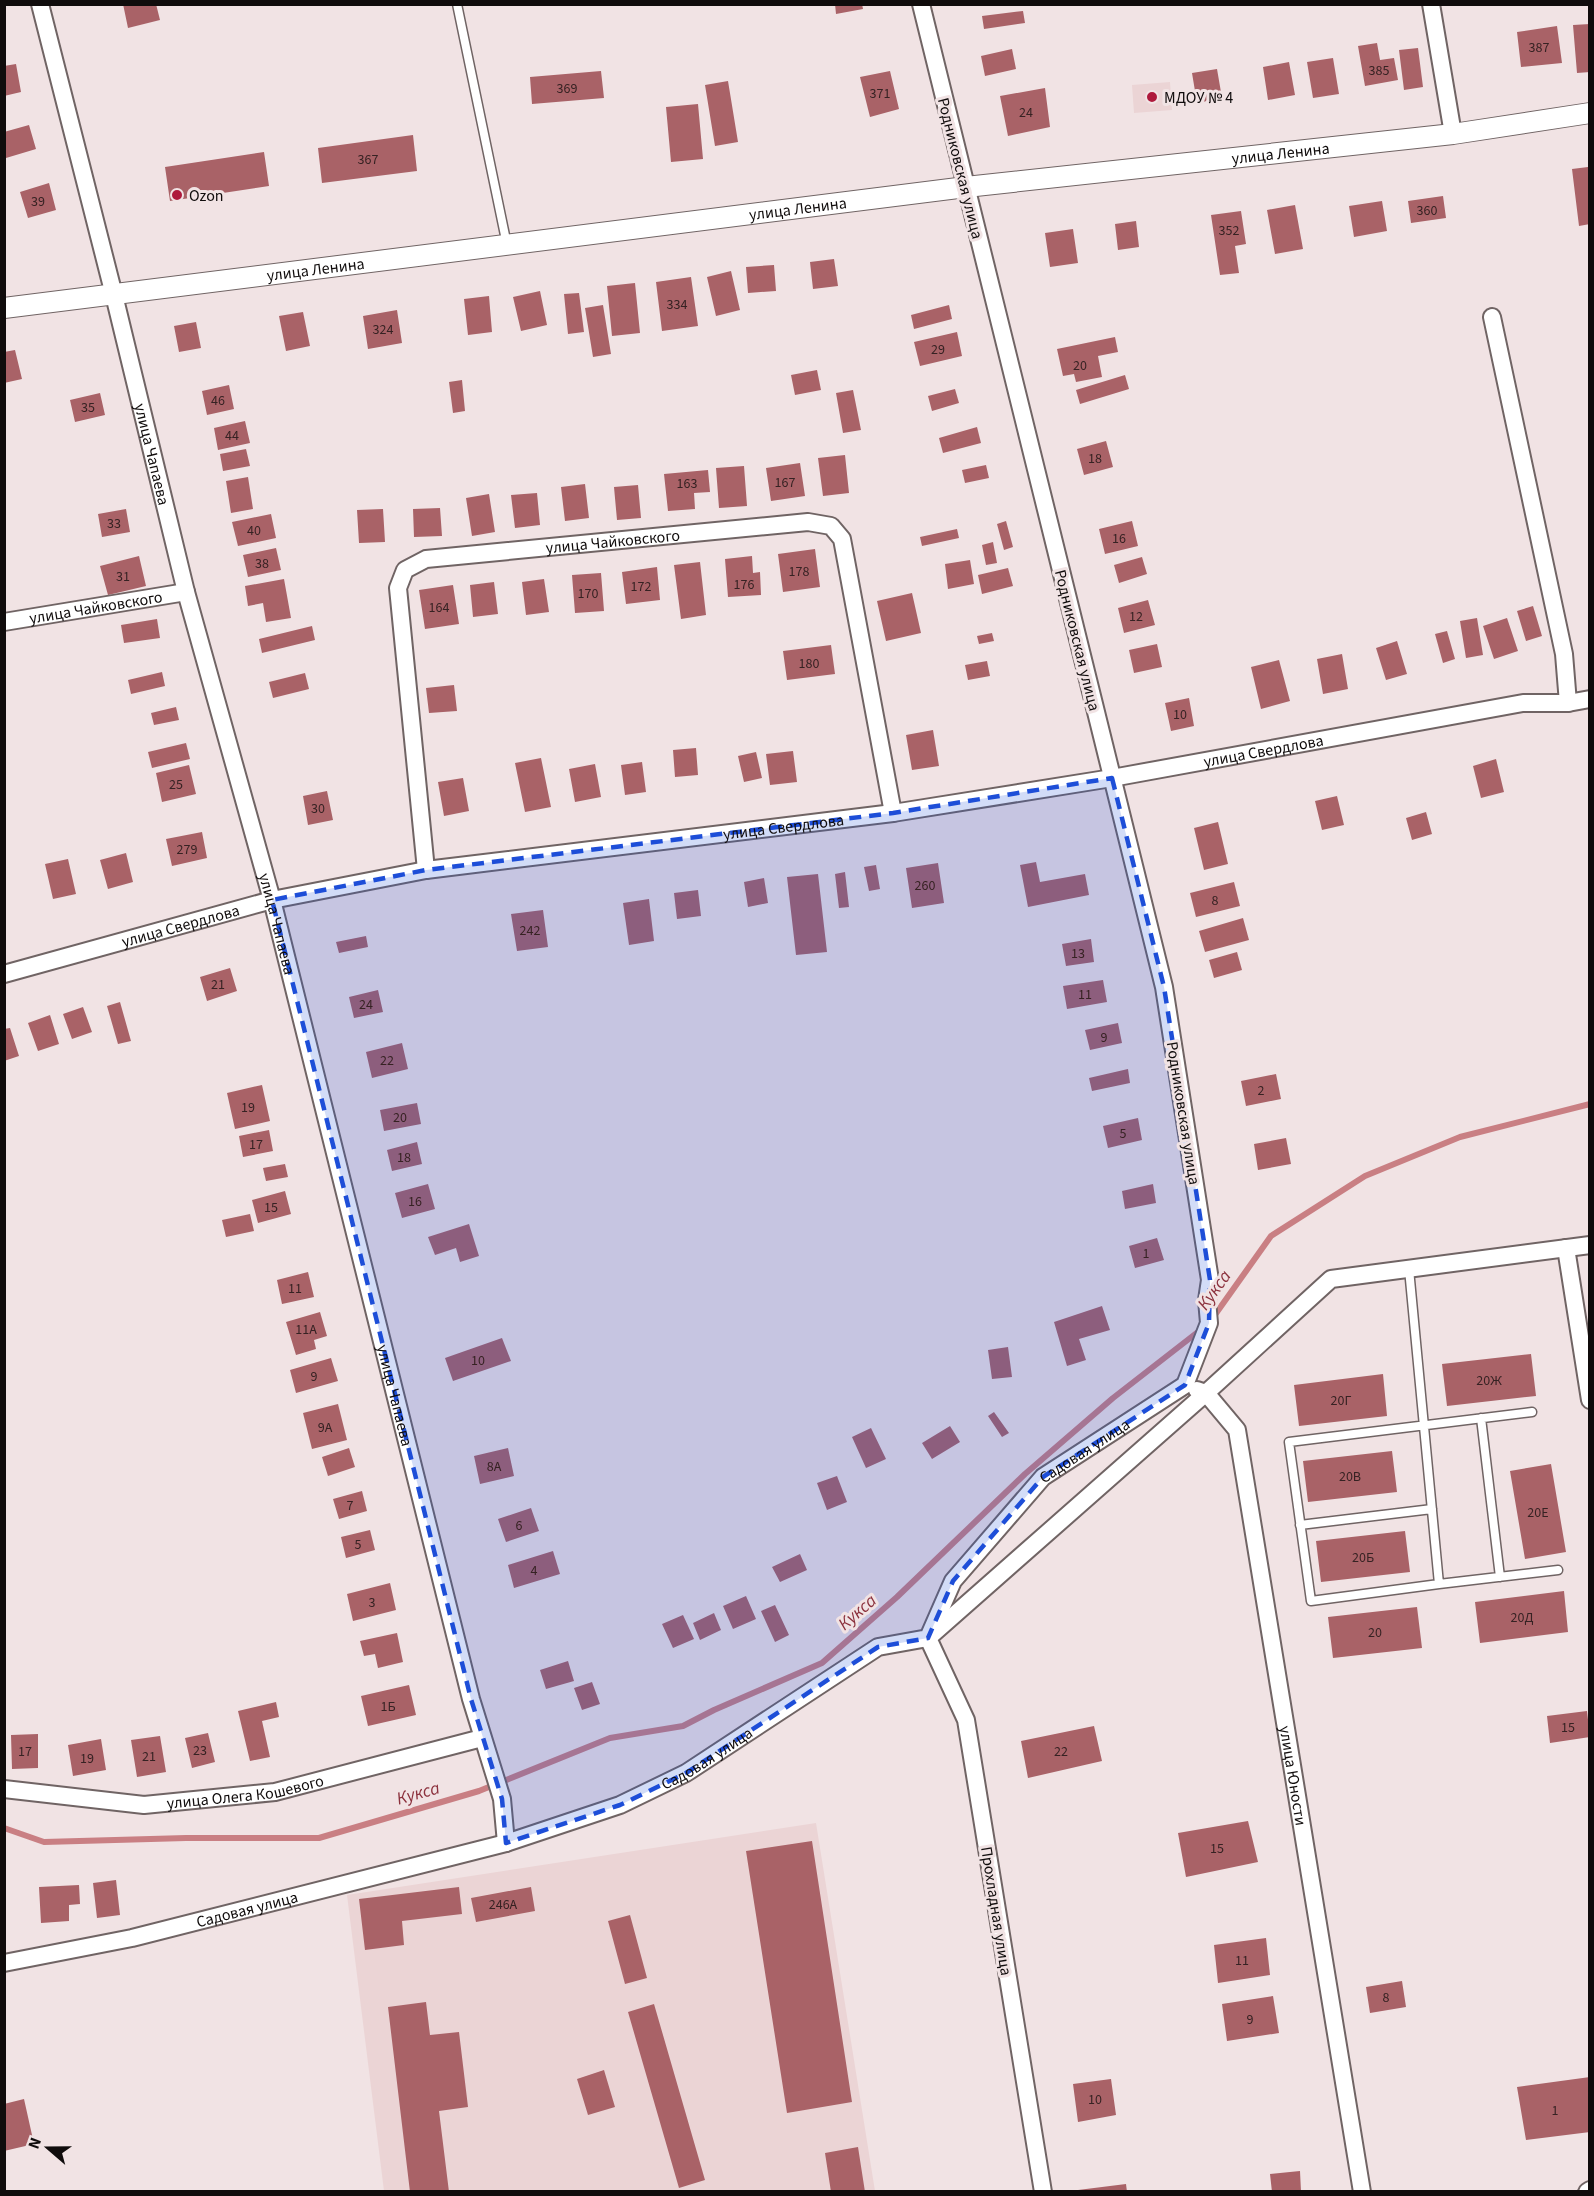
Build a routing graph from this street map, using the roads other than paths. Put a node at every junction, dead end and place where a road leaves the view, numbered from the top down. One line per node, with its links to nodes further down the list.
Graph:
1 (40, 4): 9 (street, улица Чапаева)
2 (457, 4): 8 (lane)
3 (921, 4): 7 (street, Родниковская улица)
4 (1431, 4): 6 (street)
5 (1590, 113): 6 (street, улица Ленина)
6 (1453, 134): 7 (street, улица Ленина)
7 (966, 187): 8 (street, улица Ленина); 16 (street, Родниковская улица)
8 (507, 245): 9 (street, улица Ленина)
9 (114, 295): 10 (street, улица Ленина); 12 (street, улица Чапаева)
10 (4, 308)
11 (1492, 317): 15 (street)
12 (186, 592): 13 (street, улица Чайковского); 19 (street, улица Чапаева)
13 (4, 622)
14 (1590, 699): 15 (street, улица Свердлова)
15 (1568, 703): 16 (street, улица Свердлова)
16 (1112, 778): 17 (street, улица Свердлова); 24 (street, Родниковская улица)
17 (893, 813): 18 (street, улица Свердлова); 18 (street, улица Чайковского)
18 (426, 870): 19 (street, улица Свердлова)
19 (272, 900): 20 (street, улица Свердлова); 36 (street, улица Чапаева)
20 (4, 974)
21 (1590, 1245): 22 (street)
22 (1566, 1248): 23 (street); 26 (street)
23 (1409, 1269): 25 (street); 29 (lane)
24 (1185, 1385): 25 (street, улица Юности); 35 (street, Садовая улица)
25 (1206, 1393): 35 (street); 41 (street, улица Юности)
26 (1590, 1400)
27 (1532, 1412): 28 (lane)
28 (1481, 1418): 29 (lane); 33 (lane)
29 (1424, 1425): 30 (lane); 31 (lane)
30 (1432, 1509): 31 (lane); 34 (lane)
31 (1300, 1525): 34 (lane)
32 (1558, 1570): 33 (lane)
33 (1500, 1577): 34 (lane)
34 (1439, 1584)
35 (928, 1638): 38 (street, Садовая улица); 40 (street, Прохладная улица)
36 (482, 1738): 37 (street, улица Олега Кошевого); 38 (street, улица Чапаева)
37 (4, 1789)
38 (506, 1843): 39 (street, Садовая улица)
39 (4, 1963)
40 (1043, 2192)
41 (1362, 2192)

